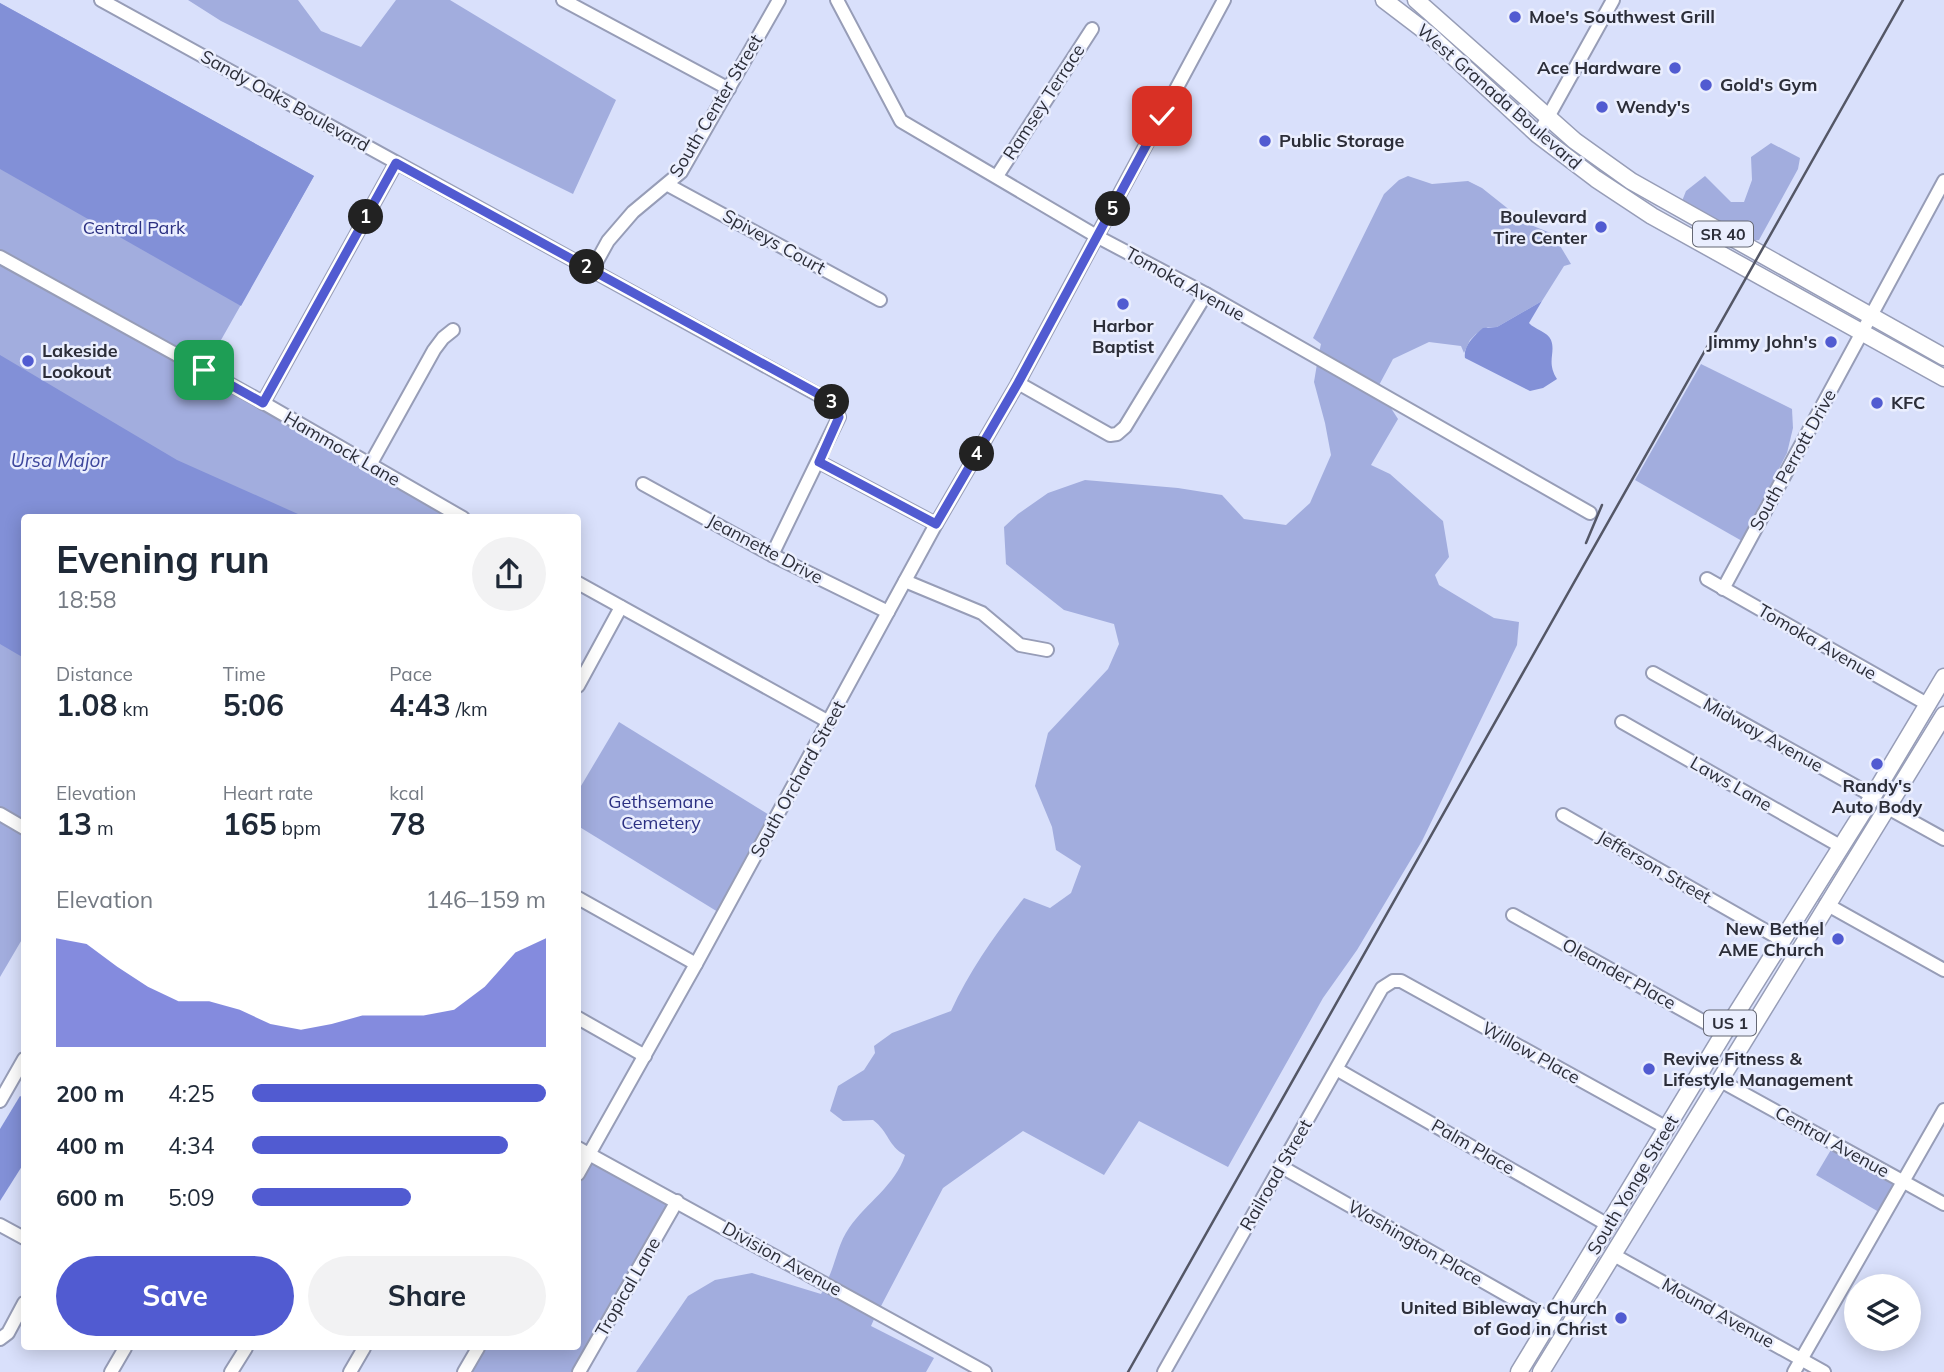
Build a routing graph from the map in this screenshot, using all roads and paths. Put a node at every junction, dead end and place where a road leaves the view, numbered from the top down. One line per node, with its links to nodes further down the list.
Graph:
1 (101, 0): 15 (street, Sandy Oaks Boulevard)
2 (563, 0): 12 (street)
3 (779, 0): 12 (street, South Center Street)
4 (837, 0): 16 (street, Tomoka Avenue)
5 (1224, 0): 21 (street, South Orchard Street)
6 (1384, 0): 9 (main road, West Granada Boulevard / SR 40)
7 (1416, 0): 10 (main road, West Granada Boulevard / SR 40)
8 (1613, 0): 13 (street)
9 (1407, 18): 10 (main road); 14 (main road, West Granada Boulevard / SR 40)
10 (1448, 27): 13 (main road, West Granada Boulevard / SR 40)
11 (1092, 29): 16 (street, Ramsey Terrace)
12 (729, 89): 18 (street, South Center Street)
13 (1547, 117): 14 (street); 19 (main road, West Granada Boulevard / SR 40)
14 (1538, 135): 20 (main road, West Granada Boulevard / SR 40)
15 (396, 163): 23 (street, Sandy Oaks Boulevard); 32 (street)
16 (997, 176): 21 (street, Tomoka Avenue)
17 (1944, 181): 26 (street, South Perrott Drive)
18 (668, 185): 23 (street, South Center Street); 25 (street, Spiveys Court)
19 (1688, 214): 20 (street); 26 (main road, West Granada Boulevard / SR 40)
20 (1679, 231): 28 (main road, West Granada Boulevard / SR 40)
21 (1098, 237): 24 (street, Tomoka Avenue); 31 (street, South Orchard Street)
22 (0, 257): 32 (street, Hammock Lane)
23 (592, 270): 33 (street, Sandy Oaks Boulevard)
24 (1206, 294): 31 (street); 36 (street, Tomoka Avenue)
25 (880, 300)
26 (1872, 316): 28 (street, South Perrott Drive); 29 (main road, West Granada Boulevard / SR 40)
27 (453, 330): 34 (street)
28 (1863, 332): 30 (main road, West Granada Boulevard / SR 40); 43 (street, South Perrott Drive)
29 (1944, 357)
30 (1944, 378)
31 (1018, 383): 38 (street, South Orchard Street)
32 (263, 403): 34 (street, Hammock Lane)
33 (819, 462): 38 (street); 39 (street)
34 (370, 465): 37 (street, Hammock Lane)
35 (643, 484): 39 (street, Jeannette Drive)
36 (1590, 513)
37 (456, 514)
38 (936, 524): 41 (street, South Orchard Street)
39 (772, 555): 45 (street, Jeannette Drive)
40 (1707, 579): 43 (street, Tomoka Avenue)
41 (905, 581): 45 (street, South Orchard Street); 46 (street)
42 (581, 585): 44 (street)
43 (1723, 589): 50 (street, Tomoka Avenue)
44 (621, 607): 49 (street); 52 (street)
45 (888, 612): 52 (street, South Orchard Street)
46 (1047, 650)
47 (1653, 673): 55 (street, Midway Avenue)
48 (1944, 677): 50 (main road, South Yonge Street / US 1)
49 (581, 680)
50 (1927, 704): 54 (main road); 55 (main road, South Yonge Street / US 1)
51 (1944, 715): 54 (main road, South Yonge Street / US 1)
52 (830, 722): 66 (street, South Orchard Street)
53 (1622, 722): 61 (street, Laws Lane)
54 (1902, 783): 56 (main road, South Yonge Street / US 1)
55 (1873, 796): 61 (main road, South Yonge Street / US 1)
56 (1888, 808): 60 (street); 63 (main road, South Yonge Street / US 1)
57 (0, 814): 59 (street)
58 (1563, 815): 65 (street, Jefferson Street)
59 (21, 826)
60 (1944, 839)
61 (1840, 846): 65 (main road, South Yonge Street / US 1)
62 (581, 900): 66 (street)
63 (1826, 904): 67 (street); 74 (main road, South Yonge Street / US 1)
64 (1513, 915): 70 (street, Oleander Place)
65 (1782, 940): 70 (main road, South Yonge Street / US 1)
66 (696, 964): 71 (street, South Orchard Street)
67 (1944, 970)
68 (1393, 981): 73 (street, Railroad Street); 77 (street, Willow Place)
69 (581, 1020): 71 (street)
70 (1722, 1037): 74 (main road); 77 (main road, South Yonge Street / US 1)
71 (645, 1056): 78 (street, South Orchard Street)
72 (21, 1064): 75 (street)
73 (1338, 1070): 79 (street, Railroad Street); 84 (street, Palm Place)
74 (1719, 1080): 80 (street, Central Avenue); 86 (main road, South Yonge Street / US 1)
75 (0, 1101)
76 (1944, 1110): 80 (street)
77 (1667, 1128): 84 (main road, South Yonge Street / US 1)
78 (583, 1151): 81 (street, Division Avenue)
79 (1280, 1166): 88 (street, Washington Place); 102 (street, Railroad Street)
80 (1903, 1181): 82 (street, Central Avenue); 95 (street)
81 (677, 1201): 100 (street, Tropical Lane); 101 (street, Division Avenue)
82 (1944, 1204)
83 (0, 1225): 85 (street)
84 (1608, 1225): 88 (main road, South Yonge Street / US 1)
85 (21, 1236)
86 (1612, 1254): 94 (main road, South Yonge Street / US 1); 95 (street, Mound Avenue)
87 (21, 1309): 89 (street)
88 (1551, 1320): 94 (main road); 103 (main road, South Yonge Street / US 1)
89 (0, 1339)
90 (124, 1350): 96 (street)
91 (245, 1350): 97 (street)
92 (363, 1350): 98 (street)
93 (477, 1350): 99 (street)
94 (1553, 1352): 104 (main road, South Yonge Street / US 1)
95 (1801, 1359): 105 (street); 106 (street, Mound Avenue)
96 (111, 1372)
97 (231, 1372)
98 (350, 1372)
99 (464, 1372)
100 (579, 1372)
101 (985, 1372)
102 (1164, 1372)
103 (1519, 1372)
104 (1541, 1372)
105 (1794, 1372)
106 (1824, 1372)

